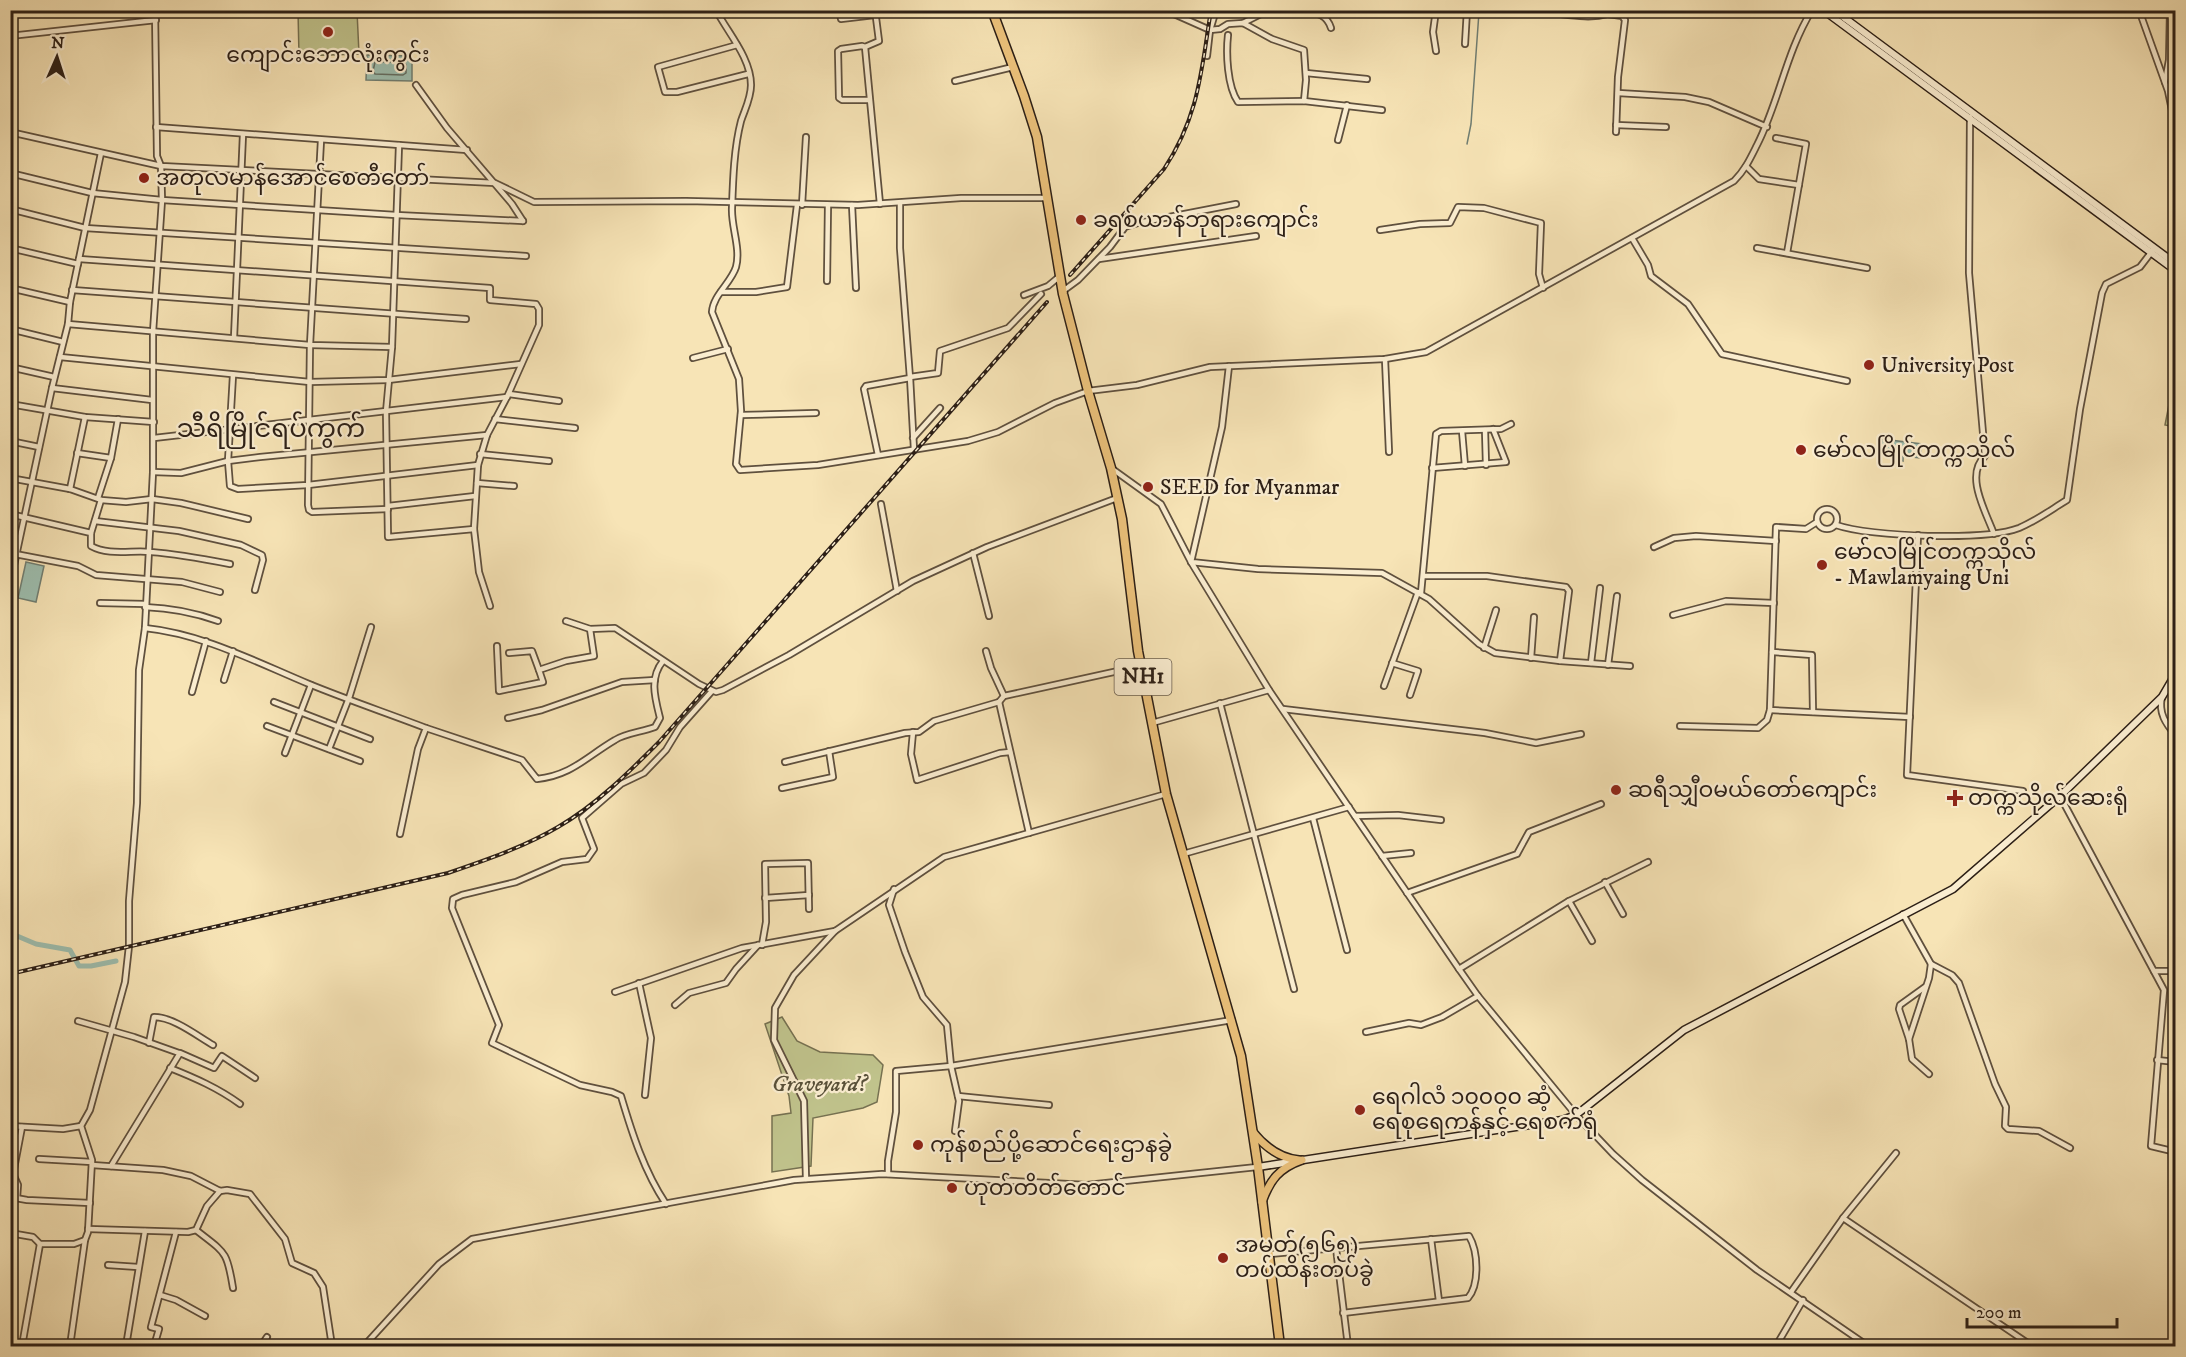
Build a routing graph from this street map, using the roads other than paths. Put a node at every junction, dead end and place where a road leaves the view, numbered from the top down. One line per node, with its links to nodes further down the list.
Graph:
1 (156, 10): 23 (street)
2 (716, 10): 30 (street)
3 (838, 10): 20 (street)
4 (992, 10): 34 (highway, NH1)
5 (1165, 10): 26 (street)
6 (1216, 10): 26 (street)
7 (1269, 10): 24 (street)
8 (1305, 10): 21 (street)
9 (1330, 10): 21 (street)
10 (1436, 10): 32 (street)
11 (1467, 10): 29 (street)
12 (1498, 10): 19 (street)
13 (1812, 10): 51 (street)
14 (1823, 10): 47 (main road)
15 (1834, 10): 22 (main road)
16 (1852, 10): 22 (street)
17 (2139, 10): 39 (street)
18 (2170, 10): 39 (street)
19 (1608, 12): 41 (street)
20 (875, 13): 31 (street)
21 (1320, 14): 25 (street)
22 (1845, 18): 46 (main road)
23 (156, 20): 28 (street); 49 (street)
24 (1243, 23): 26 (street); 35 (street)
25 (1331, 28)
26 (1210, 30): 33 (street)
27 (1228, 35): 43 (street)
28 (10, 36)
29 (1465, 44)
30 (737, 45): 36 (street); 36 (street)
31 (865, 47): 42 (street); 42 (street)
32 (1436, 51)
33 (1207, 56)
34 (1013, 67): 38 (street); 74 (highway, NH1)
35 (1306, 73): 37 (street); 43 (street)
36 (748, 74): 76 (street)
37 (1367, 79)
38 (955, 81)
39 (2165, 82): 52 (street)
40 (416, 85): 61 (street)
41 (1618, 93): 48 (street); 51 (street)
42 (869, 100): 79 (street)
43 (1304, 100): 44 (street)
44 (1347, 105): 45 (street); 59 (street)
45 (1382, 110)
46 (1970, 111): 47 (street); 65 (main road)
47 (1970, 120): 68 (main road); 211 (street)
48 (1616, 125): 50 (street); 54 (street)
49 (156, 127): 55 (street); 63 (street)
50 (1665, 127)
51 (1767, 127): 64 (street)
52 (2175, 130)
53 (10, 132): 62 (street)
54 (1616, 132)
55 (243, 134): 58 (street); 66 (street)
56 (806, 137): 81 (street)
57 (1776, 138): 72 (street)
58 (321, 140): 60 (street); 69 (street)
59 (1338, 140)
60 (399, 145): 61 (street); 70 (street)
61 (467, 150): 71 (street)
62 (101, 153): 63 (street); 73 (street)
63 (161, 166): 66 (street); 75 (street)
64 (1746, 166): 72 (street); 92 (street)
65 (2045, 166): 68 (main road); 97 (main road)
66 (241, 171): 69 (street); 78 (street)
67 (10, 173): 73 (street)
68 (2041, 173): 97 (main road)
69 (319, 175): 70 (street); 85 (street)
70 (398, 179): 71 (street); 86 (street)
71 (495, 183): 76 (street); 86 (street)
72 (1799, 185): 98 (street)
73 (92, 193): 75 (street); 87 (street)
74 (1047, 198): 77 (street); 108 (highway, NH1)
75 (162, 200): 78 (street); 89 (street)
76 (732, 202): 81 (street); 116 (street)
77 (900, 203): 79 (street); 142 (street)
78 (240, 204): 85 (street); 91 (street)
79 (880, 204): 83 (street)
80 (1236, 204): 100 (street)
81 (799, 205): 82 (street); 116 (street)
82 (828, 205): 83 (street); 110 (street)
83 (852, 205): 112 (street)
84 (10, 209): 87 (street)
85 (317, 211): 86 (street); 93 (street)
86 (396, 215): 95 (street)
87 (85, 228): 89 (street); 101 (street)
88 (1380, 230): 113 (street)
89 (160, 232): 91 (street); 103 (street)
90 (1256, 236): 100 (street)
91 (238, 237): 93 (street); 105 (street)
92 (1632, 238): 113 (street); 144 (street)
93 (315, 243): 95 (street); 107 (street)
94 (10, 248): 101 (street)
95 (395, 248): 99 (street); 109 (street)
96 (1757, 248): 98 (street)
97 (2153, 251): 102 (main road); 106 (main road); 211 (street)
98 (1787, 252): 104 (street)
99 (526, 256)
100 (1099, 258): 115 (street)
101 (78, 261): 103 (street); 114 (street)
102 (2175, 264)
103 (158, 265): 105 (street); 119 (street)
104 (1867, 268)
105 (238, 269): 107 (street); 121 (street)
106 (2175, 271)
107 (314, 275): 109 (street); 122 (street)
108 (1060, 276): 115 (highway, NH1); 118 (street)
109 (393, 280): 123 (street); 136 (street)
110 (827, 281)
111 (10, 288): 120 (street)
112 (856, 288)
113 (1543, 288): 135 (street)
114 (72, 290): 119 (street); 120 (street)
115 (1063, 291): 147 (highway, NH1)
116 (721, 292): 132 (street)
117 (1041, 294): 142 (street)
118 (1024, 295)
119 (157, 296): 121 (street); 127 (street)
120 (70, 302): 125 (street)
121 (235, 302): 122 (street); 128 (street)
122 (312, 308): 123 (street); 130 (street)
123 (392, 313): 124 (street); 131 (street)
124 (466, 319)
125 (68, 324): 127 (street); 129 (street)
126 (10, 329): 129 (street)
127 (153, 332): 128 (street); 139 (street)
128 (234, 338): 130 (street)
129 (63, 342): 133 (street)
130 (310, 345): 131 (street); 145 (street)
131 (392, 347): 143 (street)
132 (728, 349): 134 (street); 156 (street)
133 (60, 357): 139 (street); 141 (street)
134 (693, 358)
135 (1385, 359): 137 (street); 176 (street)
136 (521, 364): 143 (street); 148 (street)
137 (1229, 366): 147 (street); 219 (street)
138 (10, 367): 141 (street)
139 (153, 367): 140 (street); 149 (street)
140 (233, 375): 145 (street); 164 (street)
141 (54, 377): 146 (street)
142 (910, 378): 170 (street); 179 (street)
143 (388, 380): 145 (street); 154 (street)
144 (1848, 381)
145 (310, 382): 159 (street)
146 (52, 388): 149 (street); 153 (street)
147 (1088, 390): 174 (street); 186 (highway, NH1)
148 (508, 395): 150 (street); 154 (street); 160 (street)
149 (152, 400): 161 (street)
150 (560, 402)
151 (10, 404): 153 (street)
152 (940, 408): 170 (street)
153 (47, 411): 157 (street); 173 (street)
154 (386, 412): 159 (street); 172 (street)
155 (816, 413): 156 (street)
156 (741, 415): 179 (street)
157 (85, 417): 158 (street); 177 (street)
158 (118, 419): 161 (street); 180 (street)
159 (309, 419): 164 (street); 175 (street)
160 (495, 419): 163 (street); 168 (street)
161 (154, 422): 169 (street)
162 (1510, 424): 165 (street)
163 (575, 428)
164 (231, 429): 169 (street); 181 (street)
165 (1493, 429): 167 (street); 184 (street)
166 (1462, 430): 167 (street); 185 (street); 187 (street)
167 (1485, 430): 184 (street)
168 (487, 435): 172 (street); 178 (street)
169 (154, 438): 188 (street)
170 (913, 438): 174 (street)
171 (10, 441): 173 (street)
172 (388, 444): 175 (street); 189 (street)
173 (39, 447): 191 (street)
174 (914, 450): 179 (street)
175 (308, 452): 181 (street); 193 (street)
176 (1389, 452)
177 (77, 453): 180 (street); 195 (street)
178 (480, 454): 182 (street); 183 (street)
179 (878, 455)
180 (111, 458): 198 (street)
181 (228, 461): 188 (street); 193 (street)
182 (549, 461)
183 (478, 465): 189 (street); 192 (street)
184 (1486, 465): 185 (street)
185 (1465, 466): 187 (street)
186 (1112, 468): 197 (highway, NH1); 219 (street)
187 (1432, 468): 221 (street)
188 (153, 472): 199 (street)
189 (387, 477): 193 (street); 201 (street)
190 (10, 478): 191 (street)
191 (32, 482): 195 (street); 203 (street)
192 (477, 483): 194 (street); 196 (street)
193 (308, 485): 201 (street)
194 (514, 486)
195 (70, 489): 198 (street)
196 (475, 496): 201 (street); 209 (street)
197 (1117, 498): 218 (street); 256 (highway, NH1)
198 (99, 499): 199 (street); 205 (street)
199 (152, 500): 204 (street); 208 (street)
200 (881, 504): 226 (street)
201 (388, 508): 209 (street)
202 (10, 514): 203 (street)
203 (25, 517): 210 (street); 217 (street)
204 (248, 519)
205 (95, 521): 208 (street); 210 (street)
206 (1817, 522): 207 (street); 207 (street); 213 (street)
207 (1836, 525): 212 (street)
208 (150, 527): 215 (street); 225 (street)
209 (474, 529): 233 (street)
210 (91, 533): 215 (street)
211 (1994, 534): 212 (street)
212 (1918, 535): 278 (street)
213 (1776, 541): 214 (street); 231 (street)
214 (1654, 547)
215 (148, 552): 220 (street); 222 (street)
216 (10, 553): 217 (street)
217 (17, 554): 222 (street); 223 (street)
218 (973, 554): 226 (street); 236 (street)
219 (1191, 562): 228 (street); 264 (street)
220 (230, 564)
221 (1424, 576): 228 (street); 252 (street)
222 (147, 579): 227 (street); 232 (street)
223 (10, 584)
224 (1600, 588): 254 (street)
225 (255, 590)
226 (897, 591): 265 (street)
227 (220, 592)
228 (1419, 592): 245 (street); 253 (street)
229 (1617, 596): 255 (street)
230 (100, 603): 232 (street)
231 (1774, 603): 235 (street); 248 (street)
232 (145, 606): 238 (street); 241 (street)
233 (490, 606)
234 (1496, 610): 245 (street)
235 (1673, 615)
236 (989, 616)
237 (1534, 617): 250 (street)
238 (218, 621)
239 (566, 621): 242 (street)
240 (371, 627): 269 (street)
241 (144, 628): 243 (street); 340 (street)
242 (590, 629): 251 (street); 258 (street)
243 (206, 641): 246 (street); 266 (street)
244 (497, 646): 258 (street)
245 (1484, 648): 250 (street)
246 (233, 651): 260 (street); 262 (street)
247 (986, 651): 268 (street)
248 (1772, 652): 275 (street); 276 (street)
249 (508, 653): 258 (street)
250 (1531, 658): 252 (street)
251 (663, 661): 261 (street); 265 (street)
252 (1560, 661): 254 (street)
253 (1392, 663): 263 (street); 267 (street)
254 (1591, 663): 255 (street)
255 (1608, 665): 257 (street)
256 (1141, 666): 268 (street); 280 (highway, NH1)
257 (1629, 666)
258 (539, 670)
259 (2175, 673): 270 (main road)
260 (224, 680)
261 (655, 680): 279 (street); 284 (street)
262 (311, 685): 269 (street); 277 (street)
263 (1384, 686)
264 (1269, 690): 273 (street); 274 (street)
265 (712, 691): 377 (street)
266 (192, 692)
267 (1410, 695)
268 (1004, 696): 272 (street)
269 (349, 698): 283 (street); 284 (street)
270 (2162, 698): 288 (street); 299 (main road)
271 (274, 702): 277 (street)
272 (999, 702): 285 (street); 292 (street)
273 (1220, 704): 280 (street); 307 (street)
274 (1283, 709): 286 (street); 301 (street)
275 (1770, 710): 276 (street); 282 (street)
276 (1813, 712): 278 (street)
277 (302, 713): 283 (street); 287 (street)
278 (1910, 717): 297 (street)
279 (508, 718)
280 (1152, 723): 298 (highway, NH1)
281 (267, 726): 287 (street)
282 (1680, 726)
283 (338, 727): 289 (street); 290 (street)
284 (426, 728): 306 (street)
285 (913, 732): 291 (street); 292 (street)
286 (1581, 734)
287 (293, 735): 290 (street); 293 (street)
288 (2175, 736)
289 (370, 739)
290 (329, 749): 294 (street)
291 (829, 751): 295 (street); 296 (street)
292 (1011, 752): 305 (street)
293 (285, 753)
294 (360, 761)
295 (785, 762)
296 (782, 788)
297 (2023, 790)
298 (1166, 794): 305 (street); 309 (highway, NH1)
299 (2060, 796): 320 (main road); 327 (street)
300 (1601, 804): 314 (street)
301 (1349, 807): 302 (street); 303 (street)
302 (1355, 816): 304 (street); 310 (street)
303 (1313, 818): 307 (street); 324 (street)
304 (1441, 820)
305 (1029, 833): 313 (street)
306 (400, 834)
307 (1255, 834): 309 (street); 331 (street)
308 (1411, 853): 310 (street)
309 (1183, 854): 338 (highway, NH1)
310 (1382, 856): 314 (street)
311 (1648, 862): 312 (street)
312 (1605, 882): 317 (street); 319 (street)
313 (894, 889): 321 (street); 348 (street)
314 (1407, 893): 326 (street)
315 (809, 895): 316 (street); 316 (street); 318 (street)
316 (765, 897): 323 (street)
317 (1569, 901): 322 (street); 326 (street)
318 (809, 909)
319 (1623, 914)
320 (1903, 914): 325 (street); 356 (main road)
321 (835, 931): 323 (street); 371 (street)
322 (1592, 941)
323 (760, 945): 329 (street); 336 (street)
324 (1347, 950)
325 (1931, 964): 330 (street); 362 (street)
326 (1459, 969): 333 (street)
327 (2154, 971): 328 (street); 346 (street)
328 (2175, 971)
329 (639, 983): 332 (street); 352 (street)
330 (1925, 987): 342 (street); 342 (street)
331 (1294, 989)
332 (615, 992)
333 (1478, 996): 341 (street); 356 (street)
334 (13, 998): 335 (street)
335 (11, 1004): 337 (street)
336 (675, 1005)
337 (10, 1012)
338 (1232, 1020): 348 (street); 361 (highway, NH1)
339 (78, 1021): 340 (street)
340 (111, 1031): 343 (street); 358 (street)
341 (1366, 1032)
342 (1909, 1039): 350 (street)
343 (149, 1042): 344 (street); 345 (street)
344 (213, 1045)
345 (179, 1053): 349 (street); 351 (street)
346 (2157, 1060): 347 (street); 363 (street)
347 (2175, 1062)
348 (951, 1066): 353 (street); 370 (street)
349 (170, 1068): 354 (street); 368 (street)
350 (1929, 1074)
351 (255, 1078)
352 (645, 1095)
353 (958, 1096): 355 (street); 360 (street)
354 (240, 1104)
355 (1049, 1105)
356 (1576, 1115): 366 (main road); 392 (street)
357 (10, 1126): 359 (street)
358 (81, 1126): 359 (street); 367 (street)
359 (22, 1127): 374 (street)
360 (955, 1131)
361 (1253, 1131): 366 (main road); 369 (highway, NH1)
362 (2070, 1148)
363 (2175, 1152)
364 (1896, 1153): 378 (street)
365 (39, 1160): 367 (street)
366 (1302, 1160): 369 (main road); 375 (main road)
367 (92, 1163): 368 (street); 376 (street)
368 (111, 1166): 372 (street)
369 (1258, 1167): 370 (street); 375 (highway, NH1)
370 (888, 1174): 371 (street)
371 (806, 1179): 377 (street)
372 (220, 1191): 380 (street); 404 (street)
373 (10, 1197): 374 (street)
374 (17, 1198): 376 (street)
375 (1262, 1202): 388 (highway, NH1)
376 (90, 1203): 379 (street)
377 (666, 1204): 405 (street)
378 (1843, 1218): 392 (street); 410 (street)
379 (88, 1229): 381 (street); 385 (street)
380 (196, 1230): 382 (street); 391 (street)
381 (145, 1231): 382 (street); 390 (street)
382 (176, 1232): 393 (street)
383 (10, 1233): 386 (street)
384 (1431, 1239): 387 (street); 395 (street); 395 (street)
385 (85, 1240): 386 (street); 400 (street)
386 (40, 1244): 399 (street)
387 (1336, 1248): 388 (street); 396 (street)
388 (1269, 1254): 406 (highway, NH1)
389 (108, 1265): 390 (street)
390 (138, 1267): 401 (street)
391 (233, 1288)
392 (1791, 1292): 394 (street)
393 (160, 1295): 397 (street); 402 (street)
394 (1803, 1300): 408 (street); 409 (street)
395 (1438, 1301): 396 (street)
396 (1343, 1312): 407 (street)
397 (205, 1316)
398 (267, 1337): 403 (street)
399 (22, 1347)
400 (70, 1347)
401 (126, 1347)
402 (154, 1347)
403 (261, 1347)
404 (332, 1347)
405 (364, 1347)
406 (1280, 1347)
407 (1348, 1347)
408 (1776, 1347)
409 (1868, 1347)
410 (2032, 1347)

